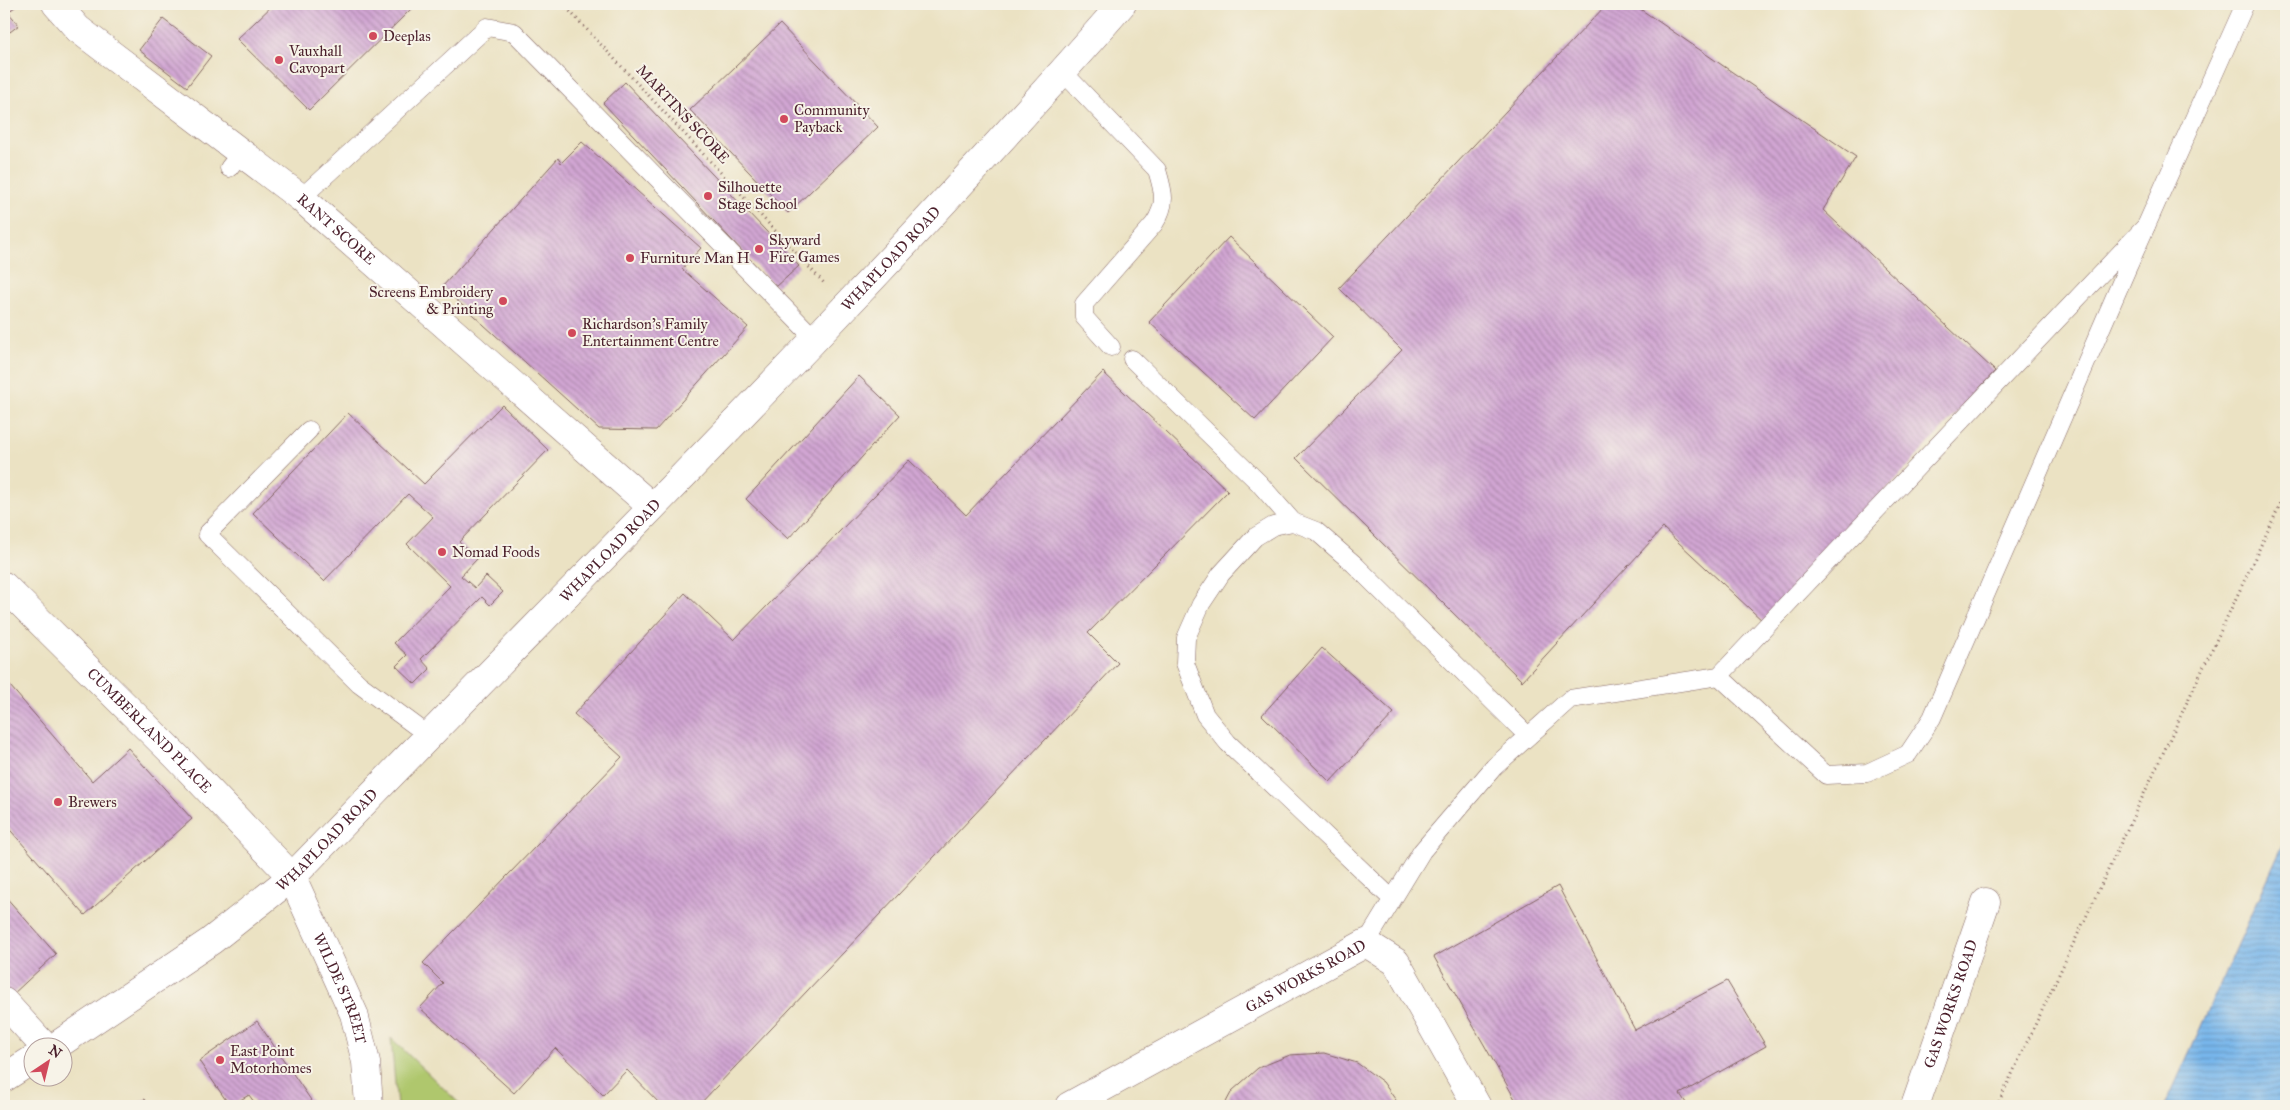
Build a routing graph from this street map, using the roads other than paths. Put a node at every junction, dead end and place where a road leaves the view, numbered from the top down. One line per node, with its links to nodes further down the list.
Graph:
1 (56, 4): 5 (street, RANT SCORE)
2 (1122, 4): 4 (street, WHAPLOAD ROAD)
3 (2245, 4): 6 (lane)
4 (1063, 72): 7 (street, WHAPLOAD ROAD); 8 (lane)
5 (301, 198): 7 (lane); 11 (street, RANT SCORE)
6 (2146, 226): 14 (lane); 14 (lane)
7 (814, 338): 11 (street, WHAPLOAD ROAD)
8 (1112, 347)
9 (1132, 359): 12 (lane)
10 (309, 430): 15 (lane)
11 (652, 507): 15 (street, WHAPLOAD ROAD)
12 (1293, 522): 16 (lane); 18 (lane)
13 (4, 586): 17 (street, CUMBERLAND PLACE)
14 (1719, 676): 16 (lane)
15 (428, 736): 17 (street, WHAPLOAD ROAD)
16 (1528, 736): 18 (lane)
17 (292, 877): 23 (street, WHAPLOAD ROAD); 26 (street, WILDE STREET)
18 (1392, 899): 20 (lane)
19 (1986, 902): 29 (street, GAS WORKS ROAD)
20 (1366, 943): 27 (street, GAS WORKS ROAD); 28 (street, GAS WORKS ROAD)
21 (4, 1002): 22 (street)
22 (37, 1038)
23 (68, 1038)
24 (22, 1066): 25 (street)
25 (4, 1078)
26 (369, 1106)
27 (1069, 1106)
28 (1477, 1106)
29 (1915, 1106)

